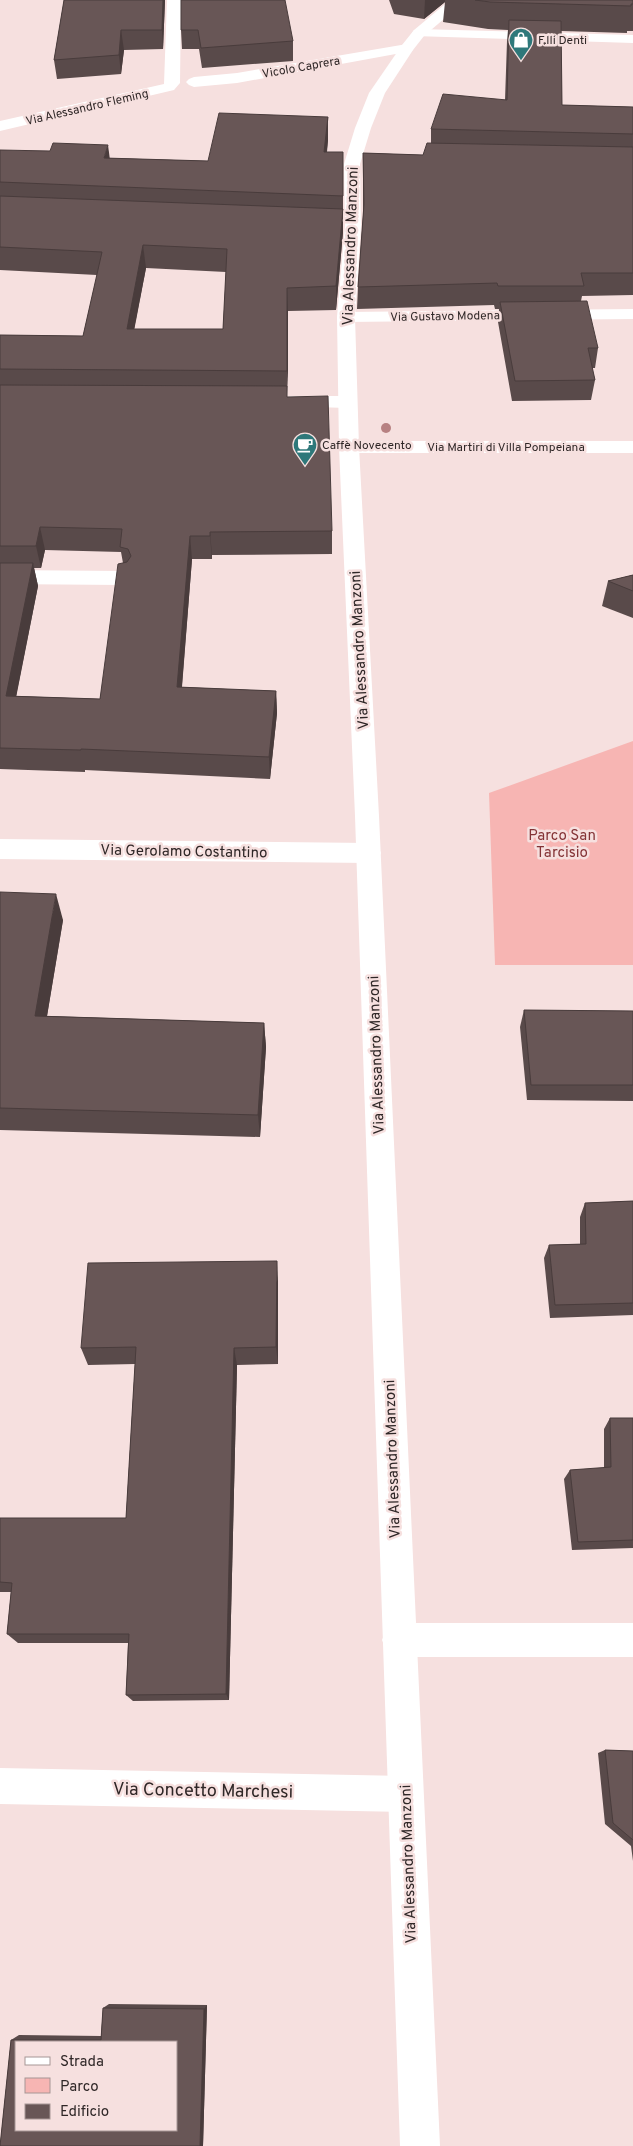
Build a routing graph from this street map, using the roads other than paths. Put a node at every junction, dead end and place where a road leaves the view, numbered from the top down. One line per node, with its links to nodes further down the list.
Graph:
1 (174, 0): 7 (street, Via Alessandro Fleming)
2 (459, 0): 3 (street, Via Alessandro Manzoni)
3 (419, 33): 4 (street); 5 (street, Via Alessandro Manzoni)
4 (633, 39)
5 (407, 48): 6 (street, Vicolo Caprera); 9 (street, Via Alessandro Manzoni)
6 (194, 82)
7 (0, 126)
8 (371, 161): 9 (street)
9 (352, 164): 11 (street, Via Alessandro Manzoni)
10 (333, 225): 11 (street)
11 (352, 226): 13 (street, Via Alessandro Manzoni)
12 (633, 314): 13 (street, Via Gustavo Modena)
13 (346, 317): 15 (street, Via Alessandro Manzoni)
14 (278, 402): 15 (street)
15 (347, 402): 16 (street, Via Alessandro Manzoni)
16 (348, 447): 17 (street, Via Martiri di Villa Pompeiana); 21 (street, Via Alessandro Manzoni)
17 (633, 447)
18 (0, 577): 19 (street)
19 (122, 578)
20 (0, 850): 21 (street, Via Gerolamo Costantino)
21 (369, 853): 22 (street, Via Alessandro Manzoni)
22 (399, 1640): 23 (street); 25 (street, Via Alessandro Manzoni)
23 (633, 1640)
24 (0, 1786): 25 (street, Via Concetto Marchesi)
25 (405, 1794): 26 (street, Via Alessandro Manzoni)
26 (420, 2146)

